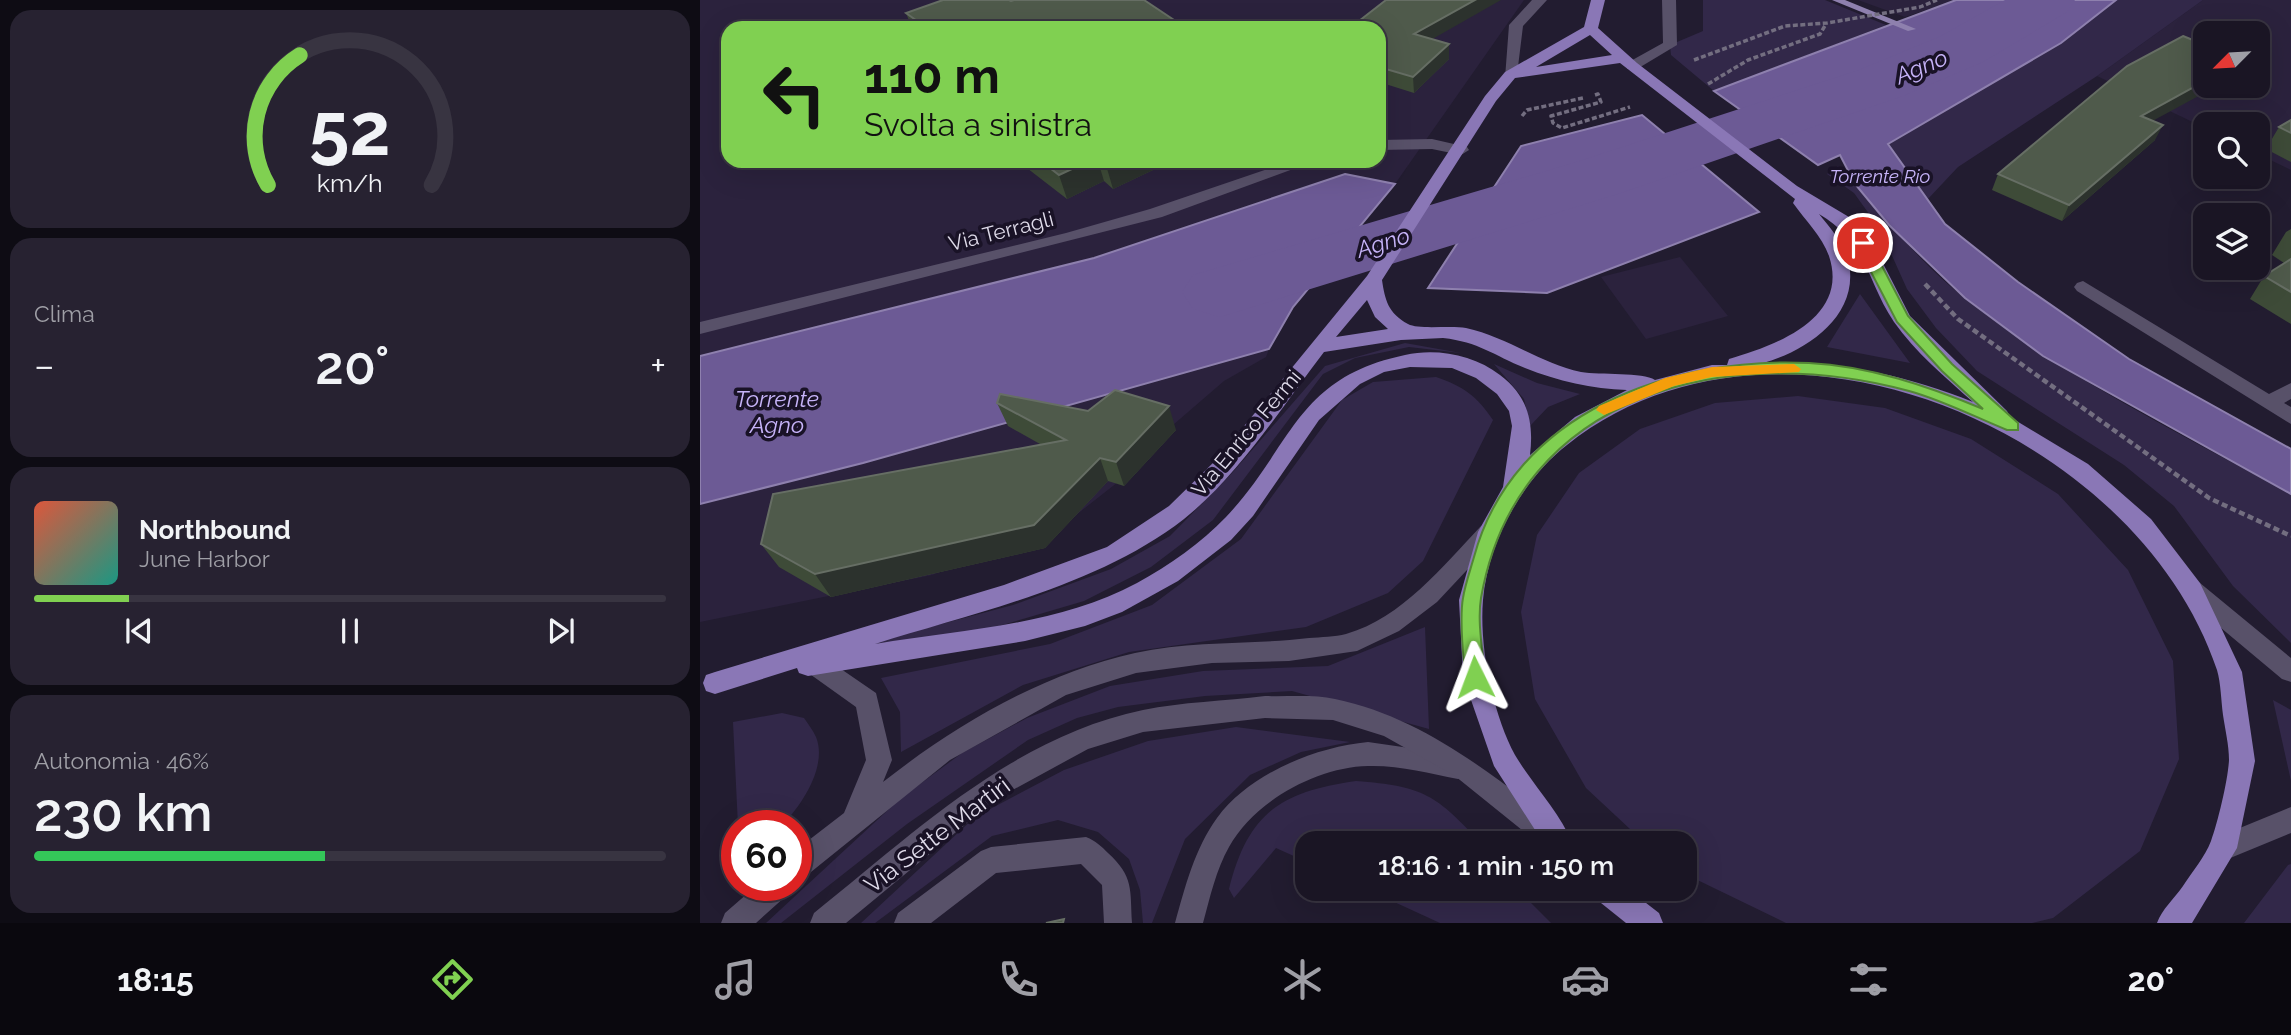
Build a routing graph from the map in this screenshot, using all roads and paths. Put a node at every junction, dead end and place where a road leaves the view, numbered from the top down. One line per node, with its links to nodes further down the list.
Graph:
1 (1540, 0): 9 (main road)
2 (1598, 0): 6 (main road)
3 (1669, 0): 7 (main road)
4 (1937, 0): 5 (path)
5 (1827, 23): 8 (path); 10 (path)
6 (1591, 29): 7 (main road); 9 (main road)
7 (1627, 62): 9 (main road); 14 (main road)
8 (1684, 64)
9 (1510, 75): 12 (main road, Via Enrico Fermi)
10 (1707, 84)
11 (1386, 145): 12 (main road)
12 (1458, 154): 16 (main road, Via Enrico Fermi)
13 (1287, 168): 18 (main road, Via Terragli)
14 (1791, 190): 21 (main road); 26 (main road)
15 (1919, 276): 29 (path)
16 (1373, 280): 19 (main road); 20 (main road, Via Enrico Fermi)
17 (2083, 287): 24 (main road)
18 (700, 328)
19 (1409, 333): 20 (main road); 22 (main road)
20 (1318, 347): 33 (main road, Via Enrico Fermi)
21 (1712, 372): 22 (main road); 26 (main road)
22 (1670, 382): 27 (main road)
23 (2291, 390): 24 (main road)
24 (2269, 403): 25 (main road)
25 (2291, 417)
26 (2012, 426): 30 (main road)
27 (1514, 487): 28 (main road); 31 (main road, Via Enrico Fermi)
28 (1489, 532): 36 (main road); 38 (main road)
29 (2291, 536)
30 (2192, 590): 32 (main road); 39 (main road)
31 (817, 665): 33 (main road, Via Enrico Fermi); 36 (main road)
32 (2291, 672)
33 (708, 685)
34 (1464, 768): 37 (main road, Via Sette Martiri); 44 (main road, Via Sette Martiri); 47 (main road)
35 (2291, 820): 39 (main road)
36 (853, 822): 40 (main road)
37 (1545, 831)
38 (1551, 831)
39 (2223, 848): 49 (main road)
40 (812, 854)
41 (759, 901): 43 (main road)
42 (1621, 901): 48 (main road)
43 (735, 923)
44 (824, 923)
45 (908, 923): 46 (main road)
46 (1118, 923)
47 (1189, 923)
48 (1649, 923)
49 (2171, 923)

